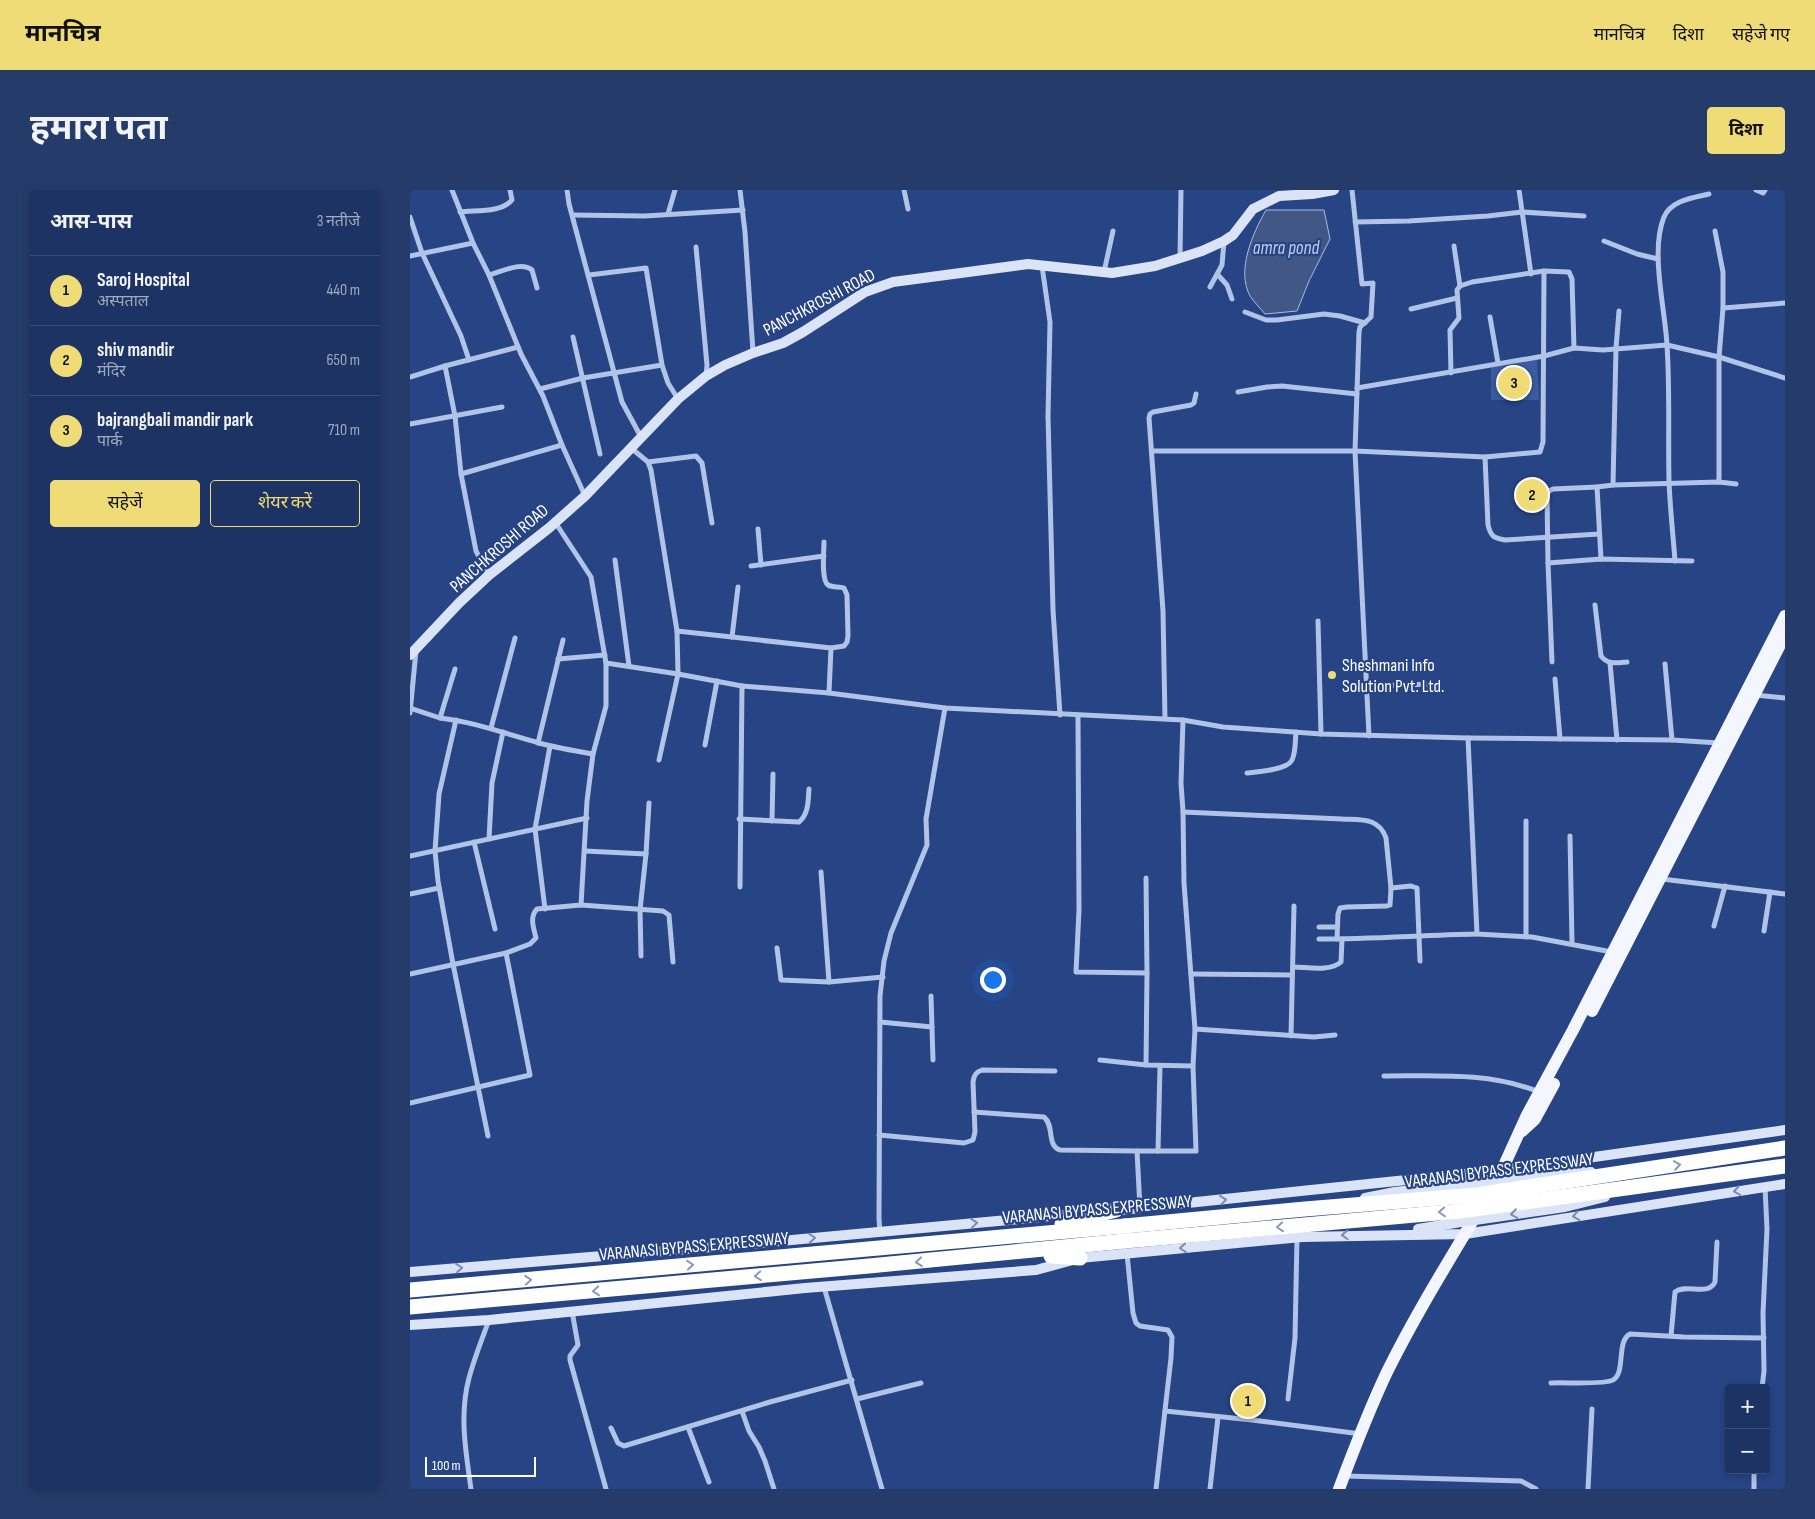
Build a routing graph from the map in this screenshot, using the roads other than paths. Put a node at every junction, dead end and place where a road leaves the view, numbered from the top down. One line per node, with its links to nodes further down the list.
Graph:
1 (452, 190): 17 (street)
2 (510, 190): 17 (street)
3 (567, 190): 20 (street)
4 (674, 190): 19 (street)
5 (740, 190): 16 (street)
6 (904, 190): 15 (street)
7 (1181, 190): 33 (street)
8 (1334, 190): 13 (street, PANCHKROSHI ROAD)
9 (1352, 190): 23 (street)
10 (1519, 190): 18 (street)
11 (1756, 190): 12 (street)
12 (1765, 190)
13 (1279, 193): 26 (street, PANCHKROSHI ROAD)
14 (1709, 194): 34 (street)
15 (908, 209)
16 (743, 210): 19 (street); 59 (street)
17 (460, 212): 28 (street)
18 (1522, 212): 21 (street); 23 (street); 38 (street)
19 (668, 214): 20 (street)
20 (572, 216): 40 (street)
21 (1584, 216)
22 (410, 217): 31 (street)
23 (1355, 222): 53 (street)
24 (1113, 231): 36 (street)
25 (1715, 231): 48 (street)
26 (1224, 241): 33 (street, PANCHKROSHI ROAD); 41 (street)
27 (1604, 241): 34 (street)
28 (472, 243): 31 (street); 39 (street)
29 (1454, 246): 42 (street)
30 (696, 247): 68 (street)
31 (422, 253): 32 (street); 62 (street)
32 (410, 256)
33 (1180, 258): 36 (street, PANCHKROSHI ROAD)
34 (1658, 259): 55 (street)
35 (1042, 266): 36 (street, PANCHKROSHI ROAD); 59 (street, PANCHKROSHI ROAD); 142 (street)
36 (1104, 272)
37 (1544, 272): 38 (street); 57 (street); 60 (street)
38 (1531, 274): 42 (street)
39 (489, 275): 44 (street); 56 (street)
40 (589, 275): 64 (street); 67 (street)
41 (1218, 275): 43 (street); 46 (street)
42 (1460, 286): 45 (street)
43 (1210, 287)
44 (537, 288)
45 (1457, 298): 49 (street); 66 (street)
46 (1232, 299)
47 (1785, 303): 48 (street)
48 (1723, 308): 61 (street)
49 (1411, 309)
50 (1619, 311): 58 (street)
51 (1244, 312): 53 (street)
52 (1490, 317): 63 (street)
53 (1365, 323): 72 (street)
54 (572, 337): 70 (street)
55 (1667, 345): 58 (street); 61 (street); 91 (street)
56 (518, 347): 62 (street); 73 (street)
57 (1574, 348): 58 (street); 60 (street)
58 (1616, 348): 93 (street)
59 (753, 353): 68 (street, PANCHKROSHI ROAD)
60 (1544, 356): 63 (street); 87 (street)
61 (1719, 357): 71 (street); 90 (street)
62 (469, 360): 65 (street)
63 (1498, 363): 66 (street)
64 (662, 365): 67 (street); 77 (street)
65 (444, 366): 69 (street); 79 (street)
66 (1451, 372): 72 (street)
67 (614, 373): 70 (street); 81 (street)
68 (706, 376): 77 (street, PANCHKROSHI ROAD)
69 (410, 377)
70 (583, 378): 73 (street); 86 (street)
71 (1785, 378)
72 (1357, 388): 76 (street)
73 (540, 390): 82 (street)
74 (1238, 392): 76 (street)
75 (1196, 394): 84 (street)
76 (1357, 394): 85 (street)
77 (678, 399): 81 (street, PANCHKROSHI ROAD)
78 (502, 407): 79 (street)
79 (455, 416): 80 (street); 89 (street)
80 (410, 424)
81 (641, 437): 83 (street, PANCHKROSHI ROAD)
82 (562, 445): 89 (street); 95 (street)
83 (631, 448): 88 (street); 95 (street, PANCHKROSHI ROAD)
84 (1152, 451): 85 (street); 145 (street)
85 (1355, 451): 87 (street); 136 (street)
86 (600, 454)
87 (1484, 457): 100 (street)
88 (648, 462): 97 (street); 115 (street)
89 (461, 474): 110 (street)
90 (1719, 482): 91 (street); 92 (street)
91 (1669, 483): 93 (street); 105 (street)
92 (1736, 484)
93 (1613, 485): 94 (street)
94 (1597, 487): 99 (street); 100 (street)
95 (585, 496): 96 (street, PANCHKROSHI ROAD)
96 (555, 522): 110 (street, PANCHKROSHI ROAD); 122 (street)
97 (712, 522)
98 (758, 529): 108 (street)
99 (1600, 534): 100 (street); 104 (street)
100 (1549, 537): 107 (street)
101 (824, 542): 102 (street)
102 (824, 556): 108 (street); 120 (street)
103 (615, 560): 129 (street)
104 (1601, 560): 105 (street); 107 (street)
105 (1675, 561): 106 (street)
106 (1692, 561)
107 (1548, 563): 124 (street)
108 (762, 565): 109 (street)
109 (751, 566)
110 (489, 575): 121 (street, PANCHKROSHI ROAD)
111 (738, 587): 117 (street)
112 (1595, 605): 127 (street)
113 (1785, 616): 138 (main road)
114 (1318, 621): 151 (street)
115 (677, 631): 117 (street); 131 (street)
116 (1785, 635): 138 (main road)
117 (732, 637): 120 (street)
118 (515, 638): 148 (street)
119 (563, 640): 123 (street)
120 (831, 648): 137 (street)
121 (413, 652): 141 (street)
122 (605, 655): 123 (street); 126 (street)
123 (558, 659): 157 (street)
124 (1552, 662)
125 (1626, 662): 127 (street)
126 (606, 663): 129 (street); 161 (street)
127 (1610, 663): 155 (street)
128 (1665, 664): 156 (street)
129 (629, 666): 131 (street)
130 (455, 669): 144 (street)
131 (678, 674): 133 (street); 162 (street)
132 (1555, 679): 154 (street)
133 (717, 681): 135 (street); 159 (street)
134 (1435, 684): 136 (street)
135 (742, 686): 137 (street); 169 (street)
136 (1367, 686): 152 (street)
137 (829, 693): 140 (street)
138 (1750, 694): 139 (street); 158 (main road); 182 (main road)
139 (1785, 698)
140 (945, 708): 142 (street); 217 (street)
141 (411, 709): 144 (street)
142 (1060, 715): 143 (street)
143 (1078, 716): 145 (street); 213 (street)
144 (440, 718): 146 (street)
145 (1165, 719): 147 (street)
146 (456, 720): 148 (street); 176 (street)
147 (1183, 720): 150 (street); 167 (street)
148 (491, 728): 149 (street)
149 (503, 732): 157 (street); 174 (street)
150 (1296, 732): 151 (street); 163 (street)
151 (1321, 734): 152 (street)
152 (1369, 736): 153 (street)
153 (1468, 738): 154 (street); 199 (street)
154 (1560, 739): 155 (street)
155 (1617, 740): 156 (street)
156 (1672, 740): 158 (street)
157 (538, 743): 160 (street)
158 (1719, 743): 206 (main road)
159 (704, 745)
160 (550, 746): 161 (street); 172 (street)
161 (593, 754): 168 (street)
162 (660, 760)
163 (1247, 773)
164 (773, 774): 171 (street)
165 (810, 788): 171 (street)
166 (649, 803): 178 (street)
167 (1183, 812): 186 (street); 215 (street)
168 (586, 818): 172 (street); 177 (street)
169 (739, 819): 171 (street); 184 (street)
170 (1526, 821): 201 (street)
171 (772, 822)
172 (535, 829): 174 (street); 192 (street)
173 (1570, 836): 204 (street)
174 (489, 839): 175 (street)
175 (474, 842): 176 (street); 197 (street)
176 (435, 850): 179 (street); 185 (street)
177 (585, 851): 178 (street); 190 (street)
178 (646, 854): 193 (street)
179 (410, 856)
180 (821, 872): 218 (street)
181 (1146, 878): 213 (street)
182 (1661, 879): 183 (street); 238 (main road)
183 (1725, 886): 187 (street); 195 (street)
184 (740, 887)
185 (439, 888): 188 (street); 211 (street)
186 (1391, 888): 196 (street); 200 (street)
187 (1770, 892): 189 (street); 198 (street)
188 (410, 894)
189 (1785, 894)
190 (581, 905): 192 (street); 193 (street)
191 (1294, 906): 212 (street)
192 (545, 909): 207 (street)
193 (640, 910): 208 (street); 210 (street)
194 (1319, 926): 196 (street)
195 (1714, 926)
196 (1337, 927): 203 (street)
197 (495, 929)
198 (1764, 931)
199 (1477, 934): 200 (street); 201 (street)
200 (1419, 935): 203 (street); 209 (street)
201 (1526, 937): 204 (street)
202 (1319, 939): 203 (street)
203 (1340, 939): 212 (street)
204 (1572, 943): 206 (street)
205 (777, 948): 218 (street)
206 (1612, 952): 233 (main road)
207 (506, 953): 211 (street); 232 (street)
208 (640, 956)
209 (1420, 961)
210 (673, 962)
211 (453, 964): 214 (street); 232 (street)
212 (1293, 967): 216 (street)
213 (1148, 973): 227 (street)
214 (410, 974)
215 (1191, 974): 216 (street); 222 (street)
216 (1292, 975): 224 (street)
217 (882, 977): 218 (street); 220 (street)
218 (829, 982)
219 (931, 996): 221 (street)
220 (880, 1022): 221 (street); 237 (street)
221 (932, 1027): 225 (street)
222 (1196, 1029): 224 (street); 229 (street)
223 (1336, 1035): 224 (street)
224 (1291, 1036)
225 (933, 1060)
226 (1100, 1060): 227 (street)
227 (1146, 1065): 228 (street)
228 (1160, 1066): 229 (street); 242 (street)
229 (1194, 1066): 242 (street)
230 (1055, 1071): 235 (street)
231 (1384, 1076): 233 (street)
232 (479, 1086): 234 (street); 239 (street)
233 (1540, 1092): 238 (main road)
234 (410, 1103)
235 (974, 1112): 237 (street); 241 (street)
236 (1785, 1130): 244 (street)
237 (879, 1135): 251 (street)
238 (1518, 1135): 244 (main road)
239 (488, 1136)
240 (1785, 1148): 254 (highway, VARANASI BYPASS EXPRESSWAY, one-way to 240, bridge)
241 (1137, 1151): 242 (street); 248 (street)
242 (1158, 1151)
243 (1785, 1166): 245 (highway, VARANASI BYPASS EXPRESSWAY, bridge)
244 (1502, 1170): 248 (street, one-way to 244); 250 (main road)
245 (1664, 1182): 250 (street, one-way to 250, bridge); 254 (highway, VARANASI BYPASS EXPRESSWAY, one-way to 254, bridge)
246 (1785, 1184): 247 (street)
247 (1765, 1187): 250 (street, one-way to 250); 266 (street)
248 (1140, 1209): 249 (street)
249 (1116, 1210): 251 (street, one-way to 249); 252 (highway)
250 (1463, 1228): 253 (street, one-way to 253); 279 (main road)
251 (880, 1232): 258 (street, one-way to 251)
252 (999, 1237): 254 (highway, VARANASI BYPASS EXPRESSWAY); 260 (highway, VARANASI BYPASS EXPRESSWAY, one-way to 252)
253 (1297, 1237): 254 (street, one-way to 254); 272 (street)
254 (1125, 1240): 256 (highway, VARANASI BYPASS EXPRESSWAY); 257 (street); 275 (street)
255 (1717, 1242): 265 (street)
256 (1010, 1253): 257 (highway); 261 (highway, VARANASI BYPASS EXPRESSWAY, one-way to 261)
257 (1080, 1258): 259 (street)
258 (410, 1272)
259 (824, 1287): 262 (street); 267 (street)
260 (410, 1290)
261 (410, 1307)
262 (572, 1311): 263 (street); 284 (street)
263 (489, 1320): 264 (street); 283 (street)
264 (410, 1325)
265 (1671, 1336): 266 (street); 268 (street)
266 (1764, 1338): 270 (street)
267 (852, 1380): 271 (street); 274 (street)
268 (1551, 1382)
269 (921, 1383): 271 (street)
270 (1762, 1384)
271 (857, 1399): 286 (street)
272 (1288, 1399)
273 (1592, 1410): 291 (street)
274 (742, 1411): 277 (street); 285 (street)
275 (1165, 1412): 276 (street); 287 (street)
276 (1218, 1417): 279 (street); 288 (street)
277 (688, 1427): 278 (street); 282 (street)
278 (611, 1428)
279 (1360, 1434): 281 (main road)
280 (1754, 1474): 292 (street)
281 (1344, 1476): 289 (main road); 290 (street)
282 (709, 1482)
283 (471, 1489)
284 (606, 1489)
285 (774, 1489)
286 (882, 1489)
287 (1156, 1489)
288 (1210, 1489)
289 (1340, 1489)
290 (1536, 1489)
291 (1588, 1489)
292 (1754, 1489)

